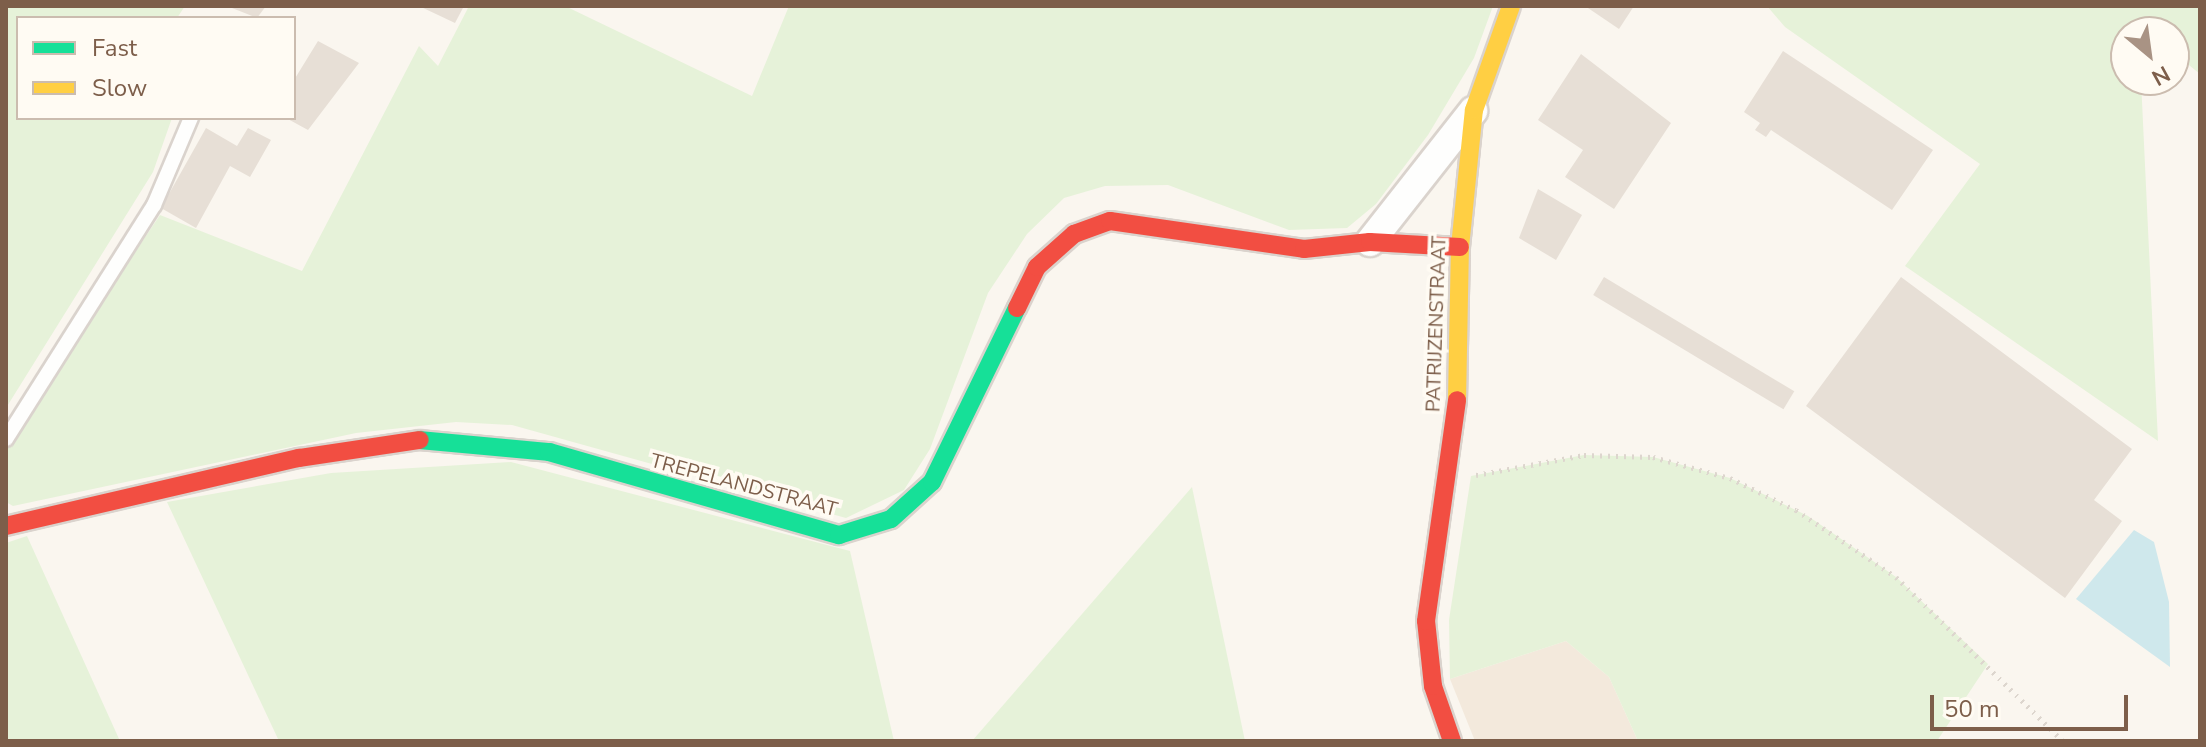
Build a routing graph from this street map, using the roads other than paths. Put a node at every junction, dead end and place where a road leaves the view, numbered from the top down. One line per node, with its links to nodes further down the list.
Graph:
1 (1511, 6): 2 (street, PATRIJZENSTRAAT)
2 (1474, 110): 4 (street); 5 (street, PATRIJZENSTRAAT)
3 (190, 120): 6 (lane)
4 (1370, 242): 5 (street, TREPELANDSTRAAT); 7 (street, TREPELANDSTRAAT)
5 (1460, 247): 8 (street, PATRIJZENSTRAAT)
6 (6, 439)
7 (6, 526)
8 (1452, 741)

